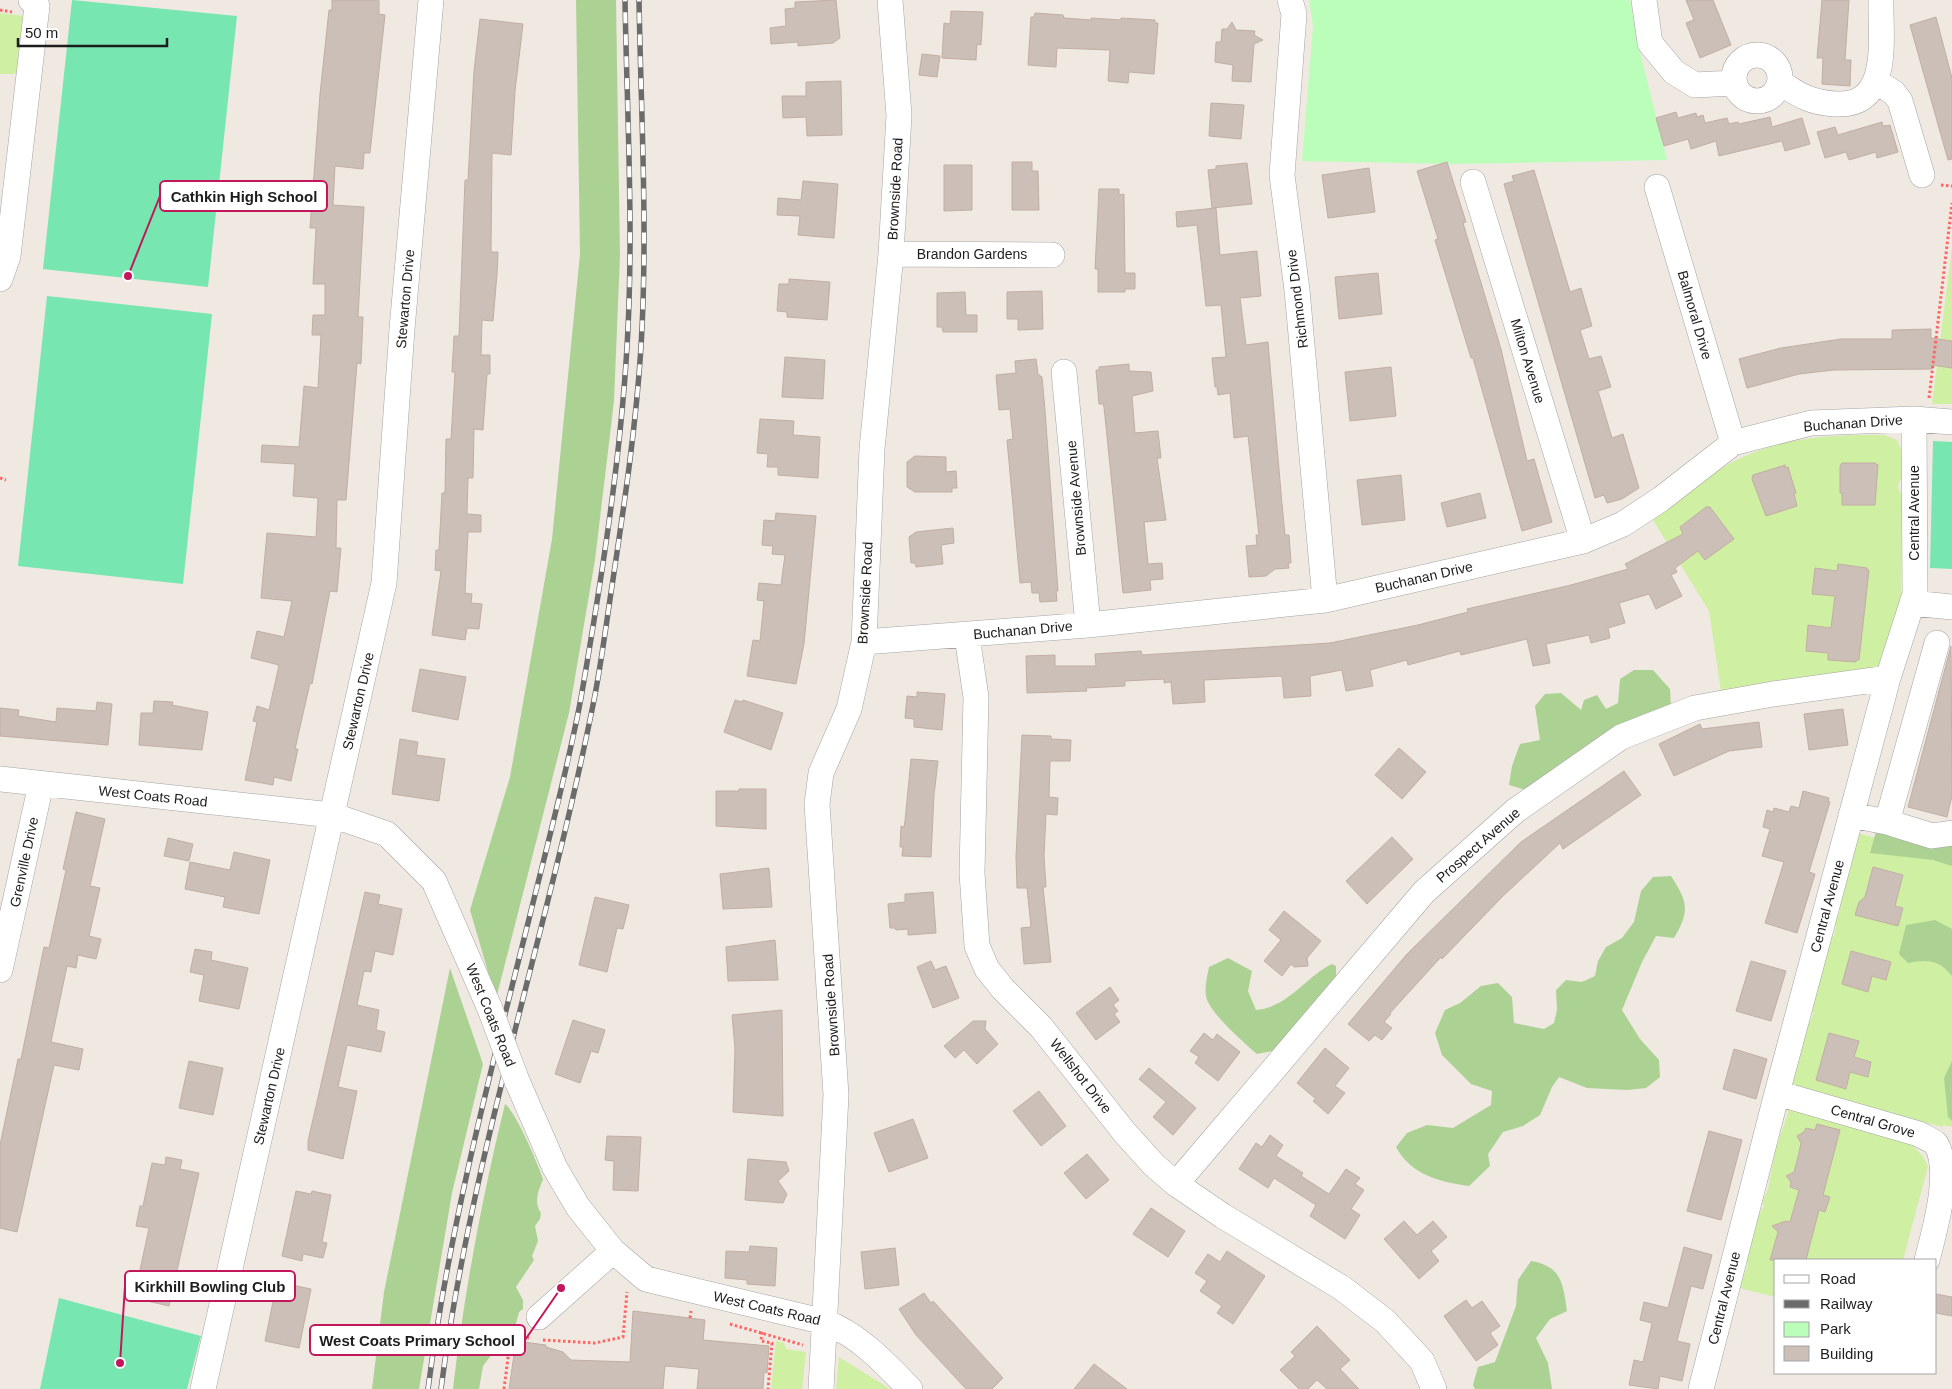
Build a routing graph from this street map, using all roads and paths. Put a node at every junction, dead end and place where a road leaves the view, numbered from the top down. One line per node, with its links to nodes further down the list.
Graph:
1 (30, 0): 16 (street)
2 (431, 0): 34 (street, Stewarton Drive)
3 (890, 0): 14 (street, Brownside Road)
4 (1290, 0): 24 (street, Richmond Drive)
5 (1644, 0): 9 (street)
6 (1881, 0): 7 (street)
7 (1876, 81): 8 (street); 10 (street)
8 (1780, 82): 9 (street); 9 (street)
9 (1734, 83)
10 (1922, 175)
11 (1473, 182): 23 (street, Milton Avenue)
12 (1657, 187): 20 (street, Balmoral Drive)
13 (1952, 203): 18 (path)
14 (891, 254): 15 (street, Brandon Gardens); 29 (street, Brownside Road)
15 (1052, 254)
16 (0, 279)
17 (1064, 372): 27 (street, Brownside Avenue)
18 (1920, 419): 19 (street, Buchanan Drive); 20 (street, Buchanan Drive); 25 (street, Central Avenue)
19 (1952, 422)
20 (1733, 443): 23 (street, Buchanan Drive)
21 (0, 478): 22 (path)
22 (6, 480)
23 (1583, 541): 24 (street, Buchanan Drive)
24 (1325, 600): 27 (street, Buchanan Drive)
25 (1912, 603): 26 (street); 31 (street, Central Avenue)
26 (1952, 607)
27 (1088, 625): 28 (street, Buchanan Drive)
28 (967, 636): 29 (street, Buchanan Drive); 40 (street, Wellshot Drive)
29 (864, 642): 45 (street, Brownside Road)
30 (1937, 643): 36 (street)
31 (1888, 678): 35 (street, Central Avenue); 40 (street, Prospect Avenue)
32 (0, 780): 33 (street, West Coats Road)
33 (41, 784): 34 (street, West Coats Road); 38 (street, Grenville Drive)
34 (332, 815): 41 (street, West Coats Road, bridge); 48 (street, Stewarton Drive)
35 (1851, 815): 36 (street); 39 (street, Central Avenue)
36 (1887, 822): 37 (street)
37 (1952, 833)
38 (0, 970)
39 (1777, 1093): 42 (street, Central Grove); 54 (street, Central Avenue)
40 (1176, 1184): 53 (street, Wellshot Drive)
41 (613, 1250): 44 (street); 45 (street, West Coats Road)
42 (1927, 1259)
43 (627, 1291): 46 (path)
44 (539, 1318): 46 (path)
45 (825, 1322): 51 (street, Brownside Road); 52 (street, West Coats Road)
46 (518, 1336): 49 (path)
47 (807, 1346): 50 (path)
48 (203, 1389)
49 (504, 1389)
50 (768, 1389)
51 (821, 1389)
52 (910, 1389)
53 (1434, 1389)
54 (1701, 1389)

